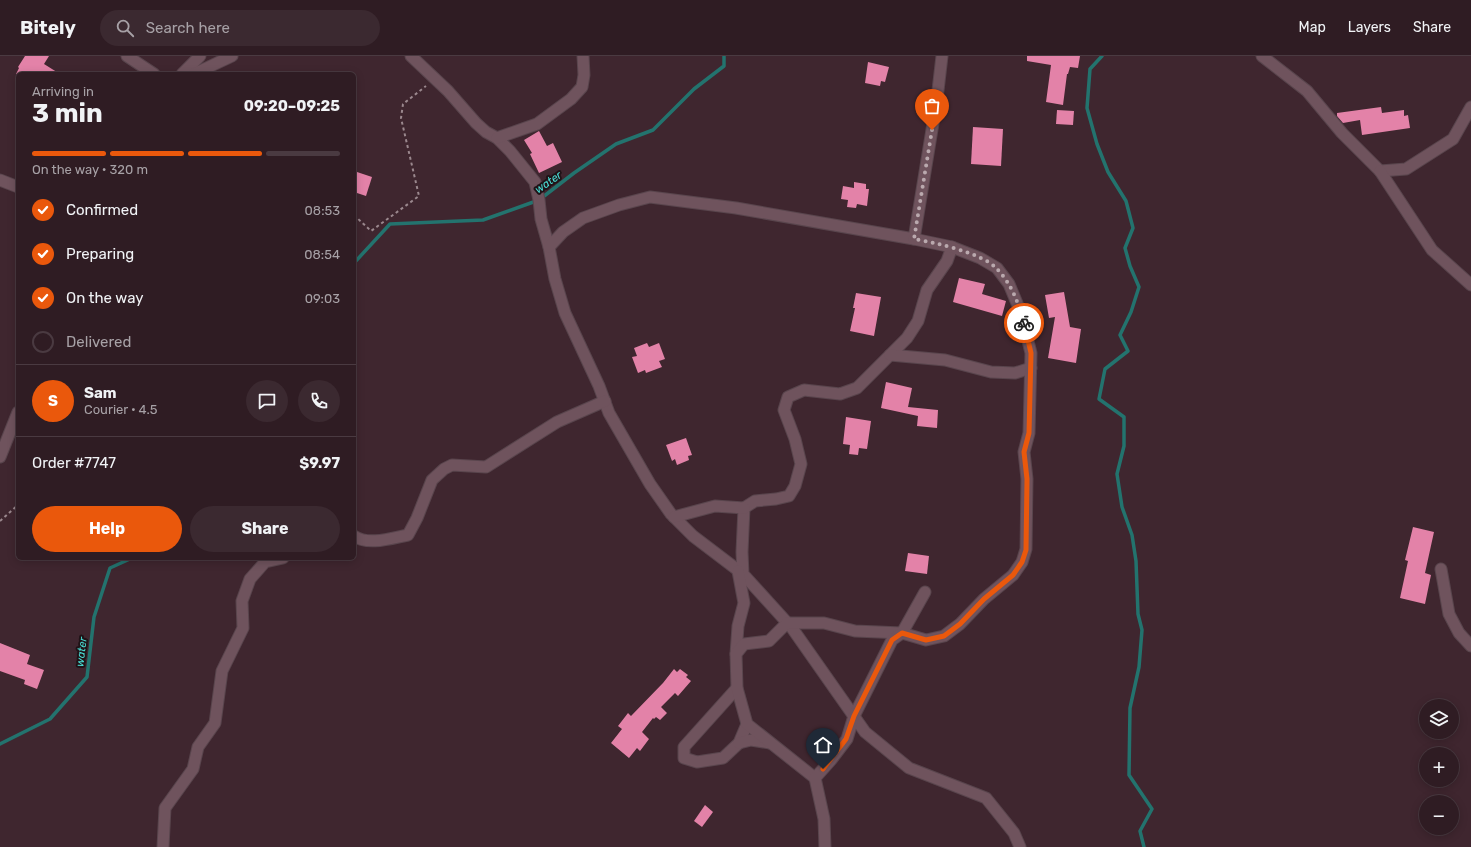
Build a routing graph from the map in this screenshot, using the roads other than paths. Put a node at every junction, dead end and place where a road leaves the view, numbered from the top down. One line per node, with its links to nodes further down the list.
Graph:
1 (127, 56): 8 (street)
2 (200, 56): 9 (street)
3 (232, 56): 10 (street)
4 (411, 56): 12 (street)
5 (583, 56): 12 (street)
6 (942, 56): 16 (street)
7 (1262, 56): 13 (street)
8 (151, 72)
9 (184, 72)
10 (198, 72)
11 (1471, 107): 13 (street)
12 (497, 138): 17 (street)
13 (1380, 171): 19 (street)
14 (0, 180): 15 (street)
15 (16, 187)
16 (914, 239): 17 (street); 18 (street)
17 (549, 247): 22 (street)
18 (952, 247): 20 (street); 21 (street)
19 (1471, 284)
20 (890, 355): 21 (street); 26 (street)
21 (1031, 368): 34 (street)
22 (605, 401): 27 (street); 28 (street)
23 (16, 414): 24 (street)
24 (5, 428): 25 (street)
25 (0, 457)
26 (744, 508): 27 (street); 31 (street)
27 (674, 517): 31 (street)
28 (356, 537)
29 (274, 560): 43 (street)
30 (1441, 569): 35 (street)
31 (740, 572): 33 (street); 36 (street)
32 (925, 592): 34 (street)
33 (787, 623): 34 (street); 36 (street); 38 (street)
34 (902, 633): 38 (street)
35 (1471, 646)
36 (736, 654): 37 (street)
37 (737, 688): 39 (street); 40 (street)
38 (854, 716): 42 (street); 45 (street)
39 (747, 724): 40 (street); 41 (street)
40 (739, 743): 41 (street)
41 (770, 743): 42 (street)
42 (814, 778): 44 (street)
43 (163, 847)
44 (825, 847)
45 (1020, 847)

